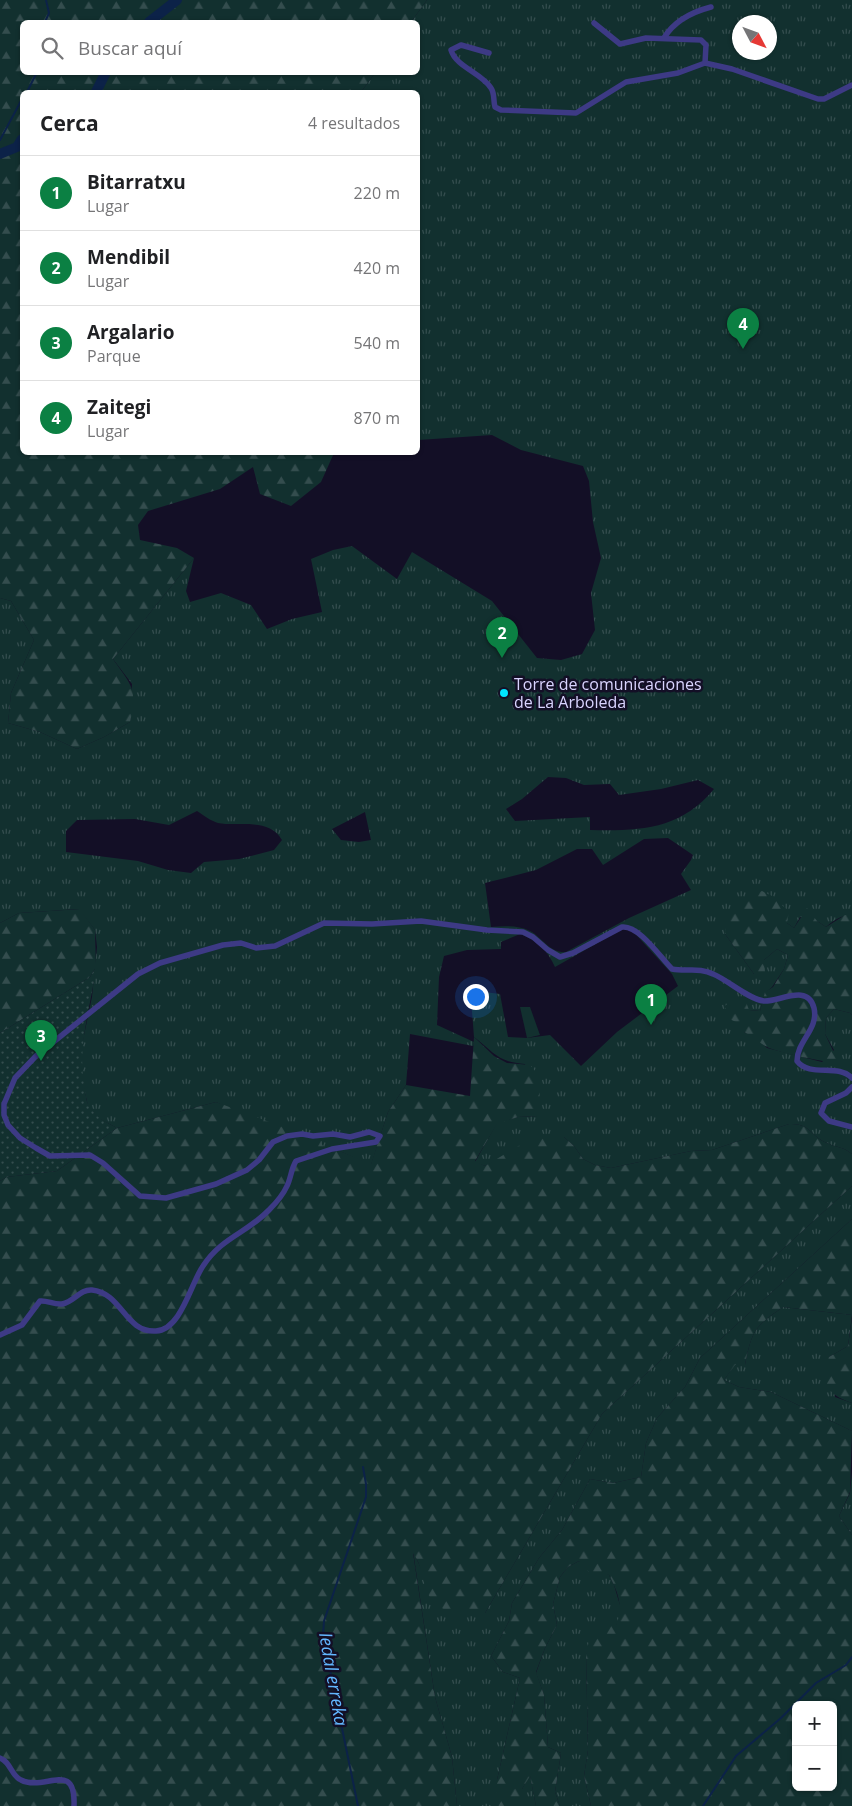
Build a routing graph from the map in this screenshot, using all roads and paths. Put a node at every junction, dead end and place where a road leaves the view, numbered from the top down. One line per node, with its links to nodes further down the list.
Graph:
1 (711, 8): 3 (street)
2 (594, 23): 3 (street)
3 (664, 38): 5 (street)
4 (489, 53): 5 (street)
5 (705, 63): 6 (street)
6 (852, 85)
7 (852, 1078): 10 (street)
8 (852, 1087): 9 (street)
9 (852, 1126)
10 (0, 1335)
11 (0, 1758): 12 (street)
12 (74, 1806)

